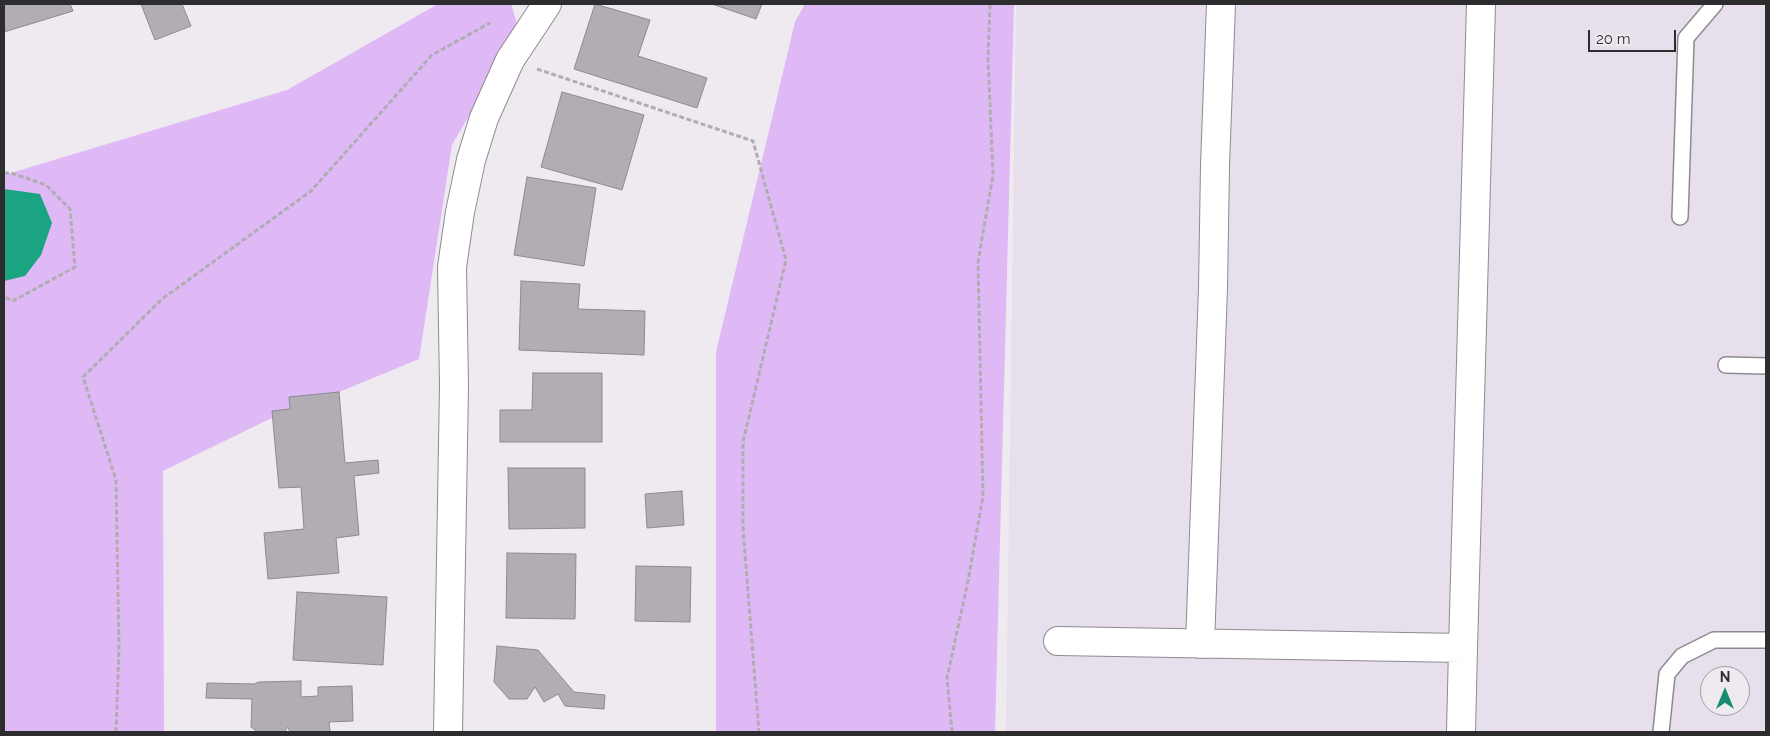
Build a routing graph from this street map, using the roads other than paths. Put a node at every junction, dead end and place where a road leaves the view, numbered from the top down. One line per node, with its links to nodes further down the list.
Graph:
1 (547, 4): 12 (street)
2 (1221, 4): 10 (street)
3 (1481, 4): 11 (street)
4 (1715, 4): 5 (lane)
5 (1680, 217)
6 (1726, 365): 7 (lane)
7 (1766, 366)
8 (1766, 640): 14 (lane)
9 (1058, 641): 10 (street)
10 (1200, 644): 11 (street)
11 (1463, 648): 13 (street)
12 (448, 732)
13 (1461, 732)
14 (1661, 732)

